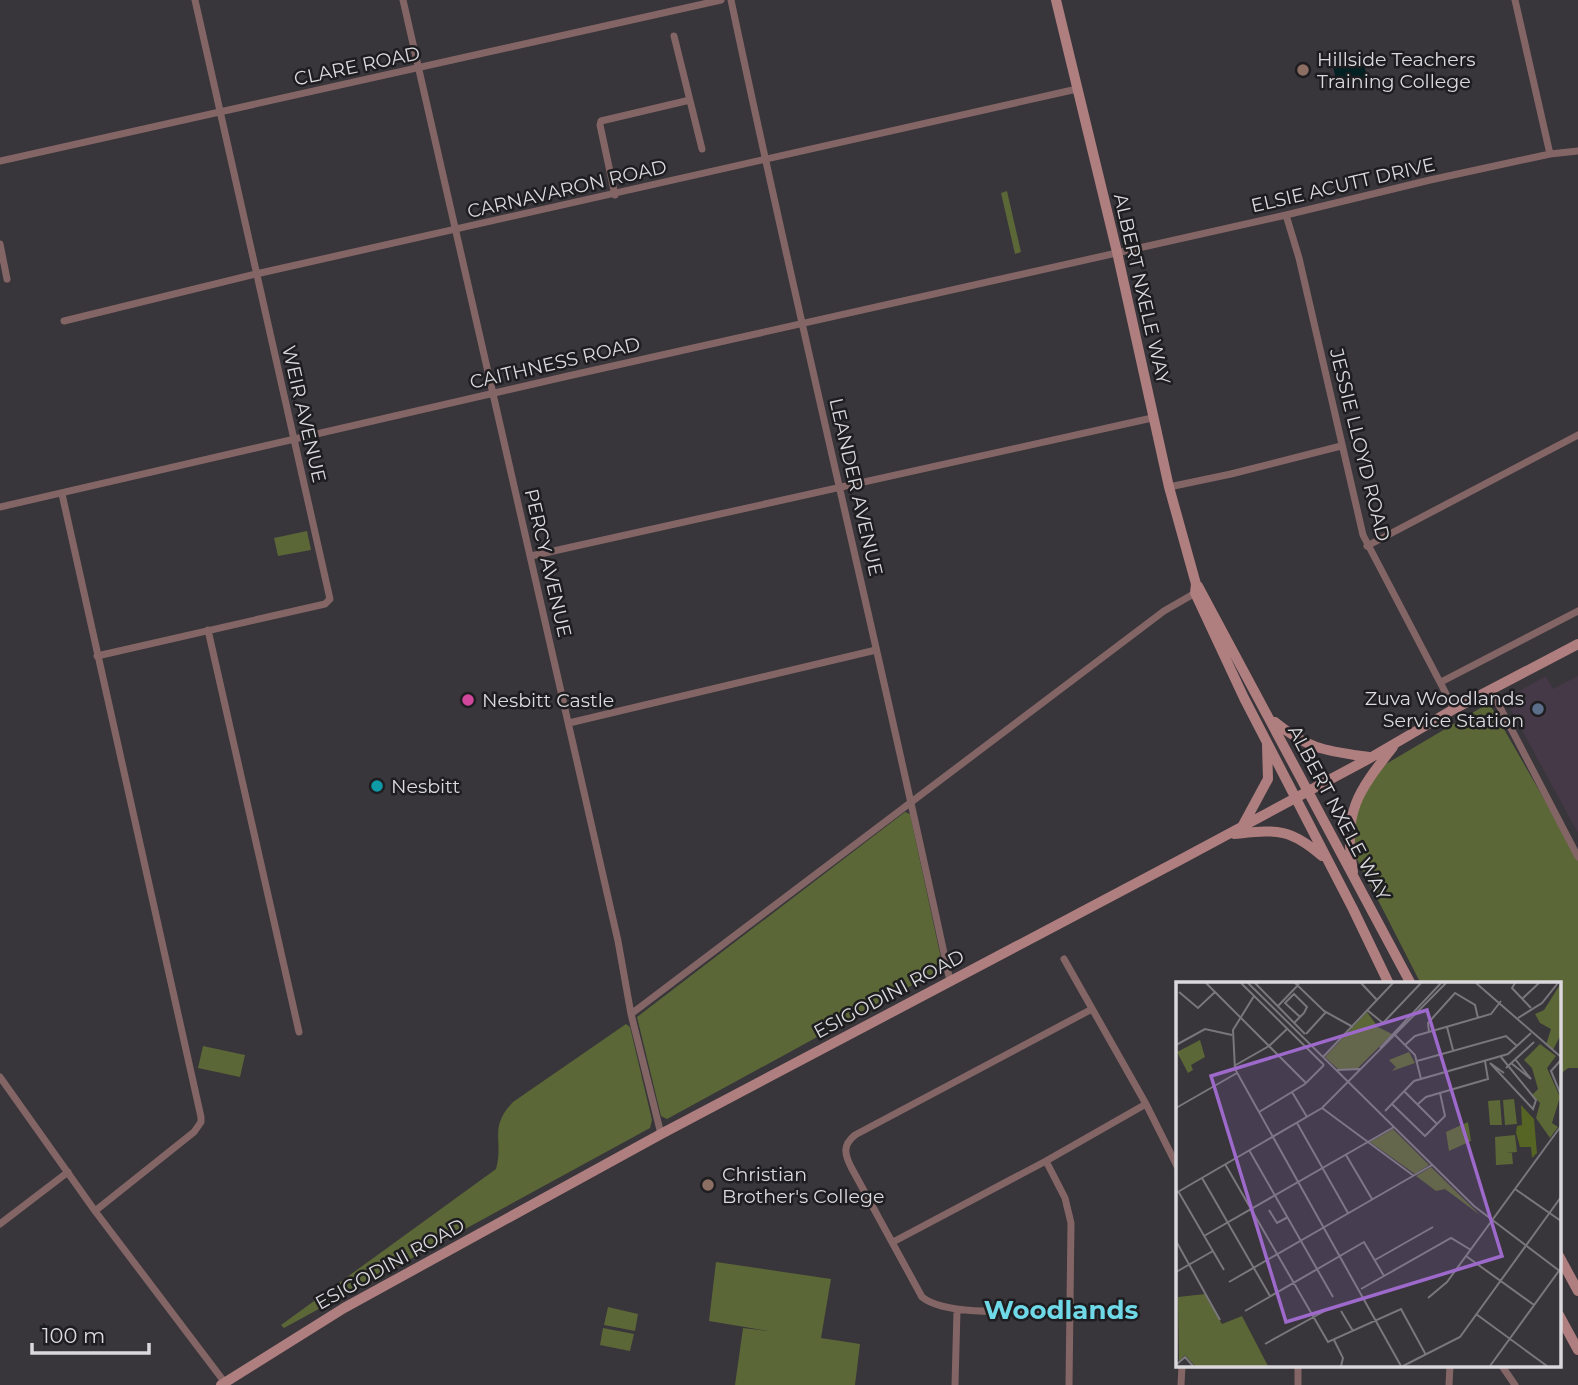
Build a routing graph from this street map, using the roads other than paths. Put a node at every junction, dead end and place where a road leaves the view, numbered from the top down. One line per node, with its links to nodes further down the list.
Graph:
1 (195, 0): 11 (street, WEIR AVENUE)
2 (402, 0): 8 (street, PERCY AVENUE)
3 (721, 0): 8 (street, CLARE ROAD)
4 (731, 0): 16 (street, LEANDER AVENUE)
5 (1056, 0): 9 (main road, ALBERT NXELE WAY)
6 (1515, 0): 14 (street)
7 (674, 36): 10 (street)
8 (418, 69): 11 (street, CLARE ROAD); 19 (street, PERCY AVENUE)
9 (1077, 89): 16 (street, CARNAVARON ROAD); 21 (main road, ALBERT NXELE WAY)
10 (690, 100): 12 (street); 17 (street)
11 (219, 111): 15 (street, CLARE ROAD); 22 (street, WEIR AVENUE)
12 (702, 149)
13 (1578, 151): 14 (street, ELSIE ACUTT DRIVE)
14 (1550, 154): 18 (street, ELSIE ACUTT DRIVE)
15 (0, 161)
16 (765, 161): 17 (street, CARNAVARON ROAD); 25 (street, LEANDER AVENUE)
17 (615, 195): 19 (street, CARNAVARON ROAD)
18 (1286, 215): 21 (street, ELSIE ACUTT DRIVE); 30 (street, JESSIE LLOYD ROAD)
19 (454, 231): 22 (street, CARNAVARON ROAD); 26 (street, PERCY AVENUE)
20 (0, 244): 23 (street)
21 (1117, 252): 25 (street, CAITHNESS ROAD); 27 (main road, ALBERT NXELE WAY)
22 (256, 274): 24 (street, CARNAVARON ROAD); 29 (street, WEIR AVENUE)
23 (7, 279)
24 (64, 321)
25 (802, 323): 26 (street, CAITHNESS ROAD); 32 (street, LEANDER AVENUE)
26 (492, 394): 29 (street, CAITHNESS ROAD); 36 (street, PERCY AVENUE)
27 (1152, 418): 31 (main road, ALBERT NXELE WAY); 32 (street)
28 (1578, 435): 35 (street)
29 (293, 441): 33 (street, CAITHNESS ROAD); 39 (street, WEIR AVENUE)
30 (1341, 446): 31 (street); 35 (street, JESSIE LLOYD ROAD)
31 (1169, 487): 37 (main road, ALBERT NXELE WAY)
32 (840, 488): 36 (street); 41 (street, LEANDER AVENUE)
33 (62, 494): 34 (street, CAITHNESS ROAD); 42 (street)
34 (0, 507)
35 (1367, 546): 43 (street, JESSIE LLOYD ROAD)
36 (531, 556): 47 (street, PERCY AVENUE)
37 (1197, 589): 46 (main road, ALBERT NXELE WAY); 48 (main road, ALBERT NXELE WAY); 53 (street)
38 (1578, 611): 43 (street)
39 (208, 630): 42 (street, WEIR AVENUE); 65 (street)
40 (1578, 644): 44 (main road, ESIGODINI ROAD)
41 (876, 650): 47 (street); 53 (street, LEANDER AVENUE)
42 (97, 656): 72 (street)
43 (1441, 682): 45 (street, JESSIE LLOYD ROAD)
44 (1491, 690): 45 (main road, ESIGODINI ROAD); 56 (street)
45 (1454, 709): 49 (main road, ESIGODINI ROAD)
46 (1270, 718): 50 (main road); 51 (main road, ALBERT NXELE WAY)
47 (569, 723): 64 (street, PERCY AVENUE)
48 (1267, 739): 52 (main road, ALBERT NXELE WAY); 54 (main road)
49 (1397, 742): 50 (main road, ESIGODINI ROAD); 58 (main road)
50 (1370, 758): 51 (main road, ESIGODINI ROAD)
51 (1309, 791): 52 (main road, ESIGODINI ROAD); 58 (main road, ALBERT NXELE WAY)
52 (1295, 798): 54 (main road, ESIGODINI ROAD); 57 (main road, ALBERT NXELE WAY)
53 (912, 801): 60 (street, LEANDER AVENUE); 64 (street)
54 (1242, 827): 55 (main road, ESIGODINI ROAD)
55 (1226, 835): 57 (main road); 60 (main road, ESIGODINI ROAD)
56 (1578, 857)
57 (1327, 860): 61 (main road, ALBERT NXELE WAY)
58 (1355, 883): 62 (main road, ALBERT NXELE WAY)
59 (1064, 959): 63 (street)
60 (950, 981): 68 (main road, ESIGODINI ROAD)
61 (1388, 982)
62 (1410, 982)
63 (1092, 1009): 67 (street); 74 (street)
64 (631, 1014): 68 (street, PERCY AVENUE)
65 (299, 1032)
66 (0, 1077): 71 (street)
67 (1146, 1104): 69 (street); 70 (street)
68 (661, 1134): 82 (main road, ESIGODINI ROAD)
69 (1046, 1161): 74 (street); 77 (street)
70 (1176, 1164)
71 (68, 1172): 72 (street); 73 (street)
72 (95, 1211): 82 (street)
73 (0, 1224)
74 (893, 1242): 78 (street)
75 (1560, 1258): 76 (main road)
76 (1578, 1291)
77 (1068, 1309): 78 (street); 84 (street)
78 (957, 1310): 83 (street)
79 (1560, 1317): 80 (main road)
80 (1578, 1350)
81 (1503, 1368): 85 (street)
82 (225, 1384)
83 (955, 1385)
84 (1069, 1385)
85 (1514, 1385)

